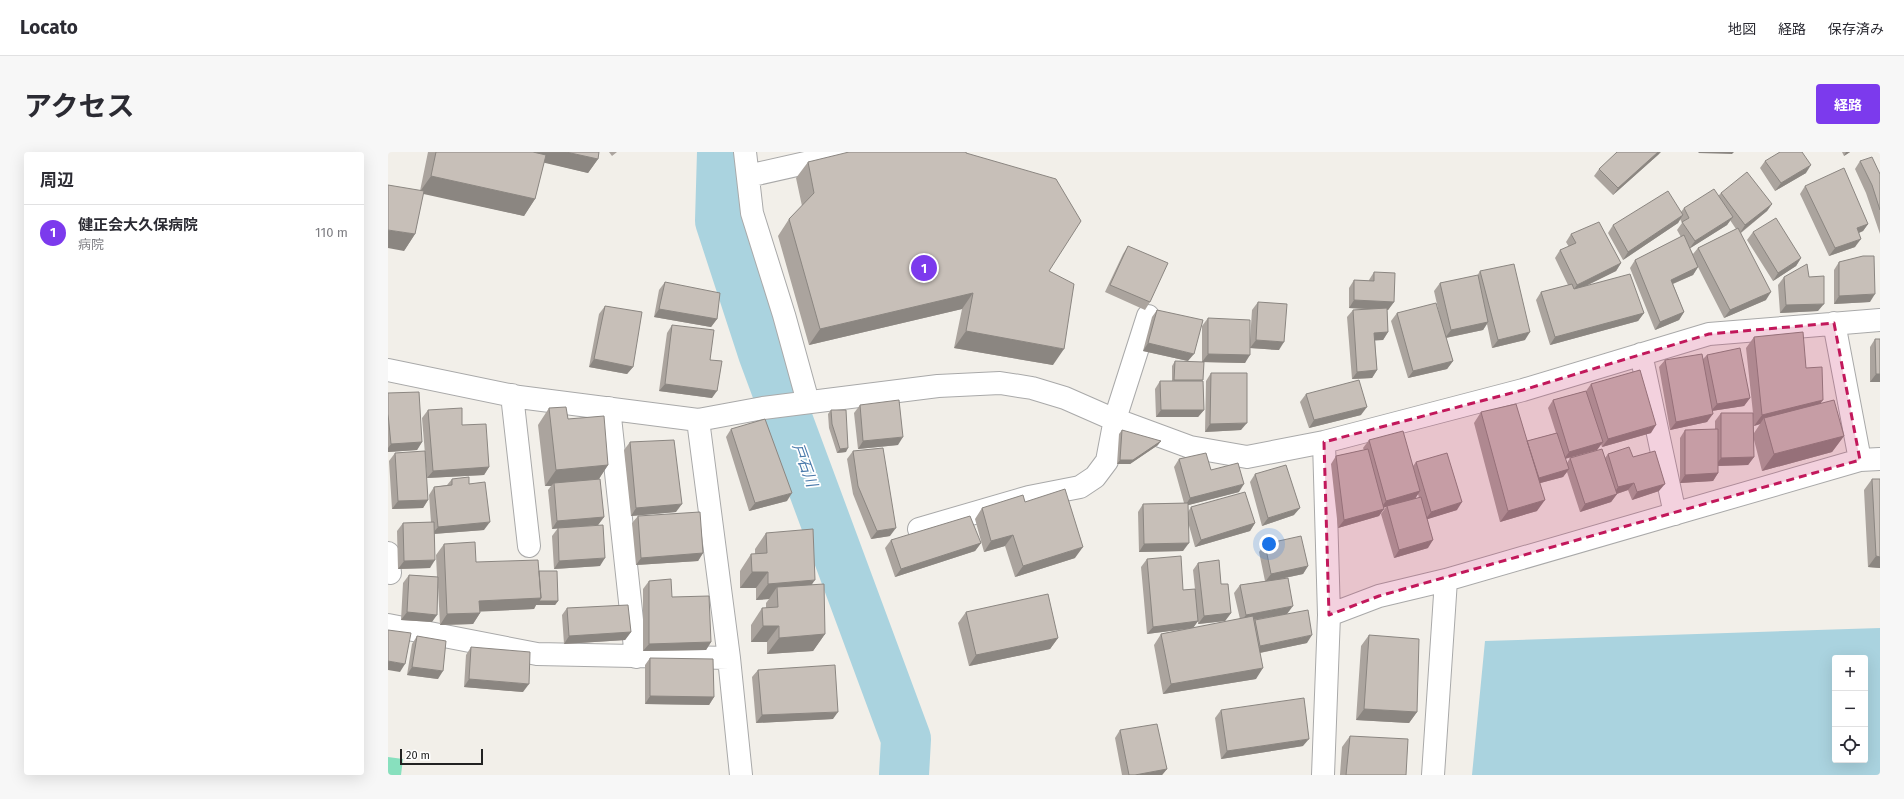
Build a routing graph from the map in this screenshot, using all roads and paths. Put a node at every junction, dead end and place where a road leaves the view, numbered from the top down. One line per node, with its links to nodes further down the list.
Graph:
1 (745, 152): 3 (street)
2 (854, 152): 3 (street)
3 (748, 176): 10 (street)
4 (1148, 316): 12 (street)
5 (1880, 320): 6 (street)
6 (1834, 322): 7 (street); 15 (street)
7 (1641, 354): 14 (street); 16 (street)
8 (388, 370): 9 (street)
9 (512, 395): 11 (street); 18 (street)
10 (808, 402): 12 (street); 13 (street)
11 (609, 408): 13 (street); 22 (street)
12 (1115, 419): 14 (street); 17 (street)
13 (698, 420): 23 (street)
14 (1324, 442): 20 (street)
15 (1870, 459): 16 (street)
16 (1675, 514): 19 (street)
17 (919, 529)
18 (528, 546)
19 (1446, 580): 20 (street); 26 (street)
20 (1329, 615): 25 (street)
21 (388, 626): 22 (street)
22 (636, 658): 23 (street)
23 (729, 658): 24 (street)
24 (741, 775)
25 (1323, 775)
26 (1433, 775)

